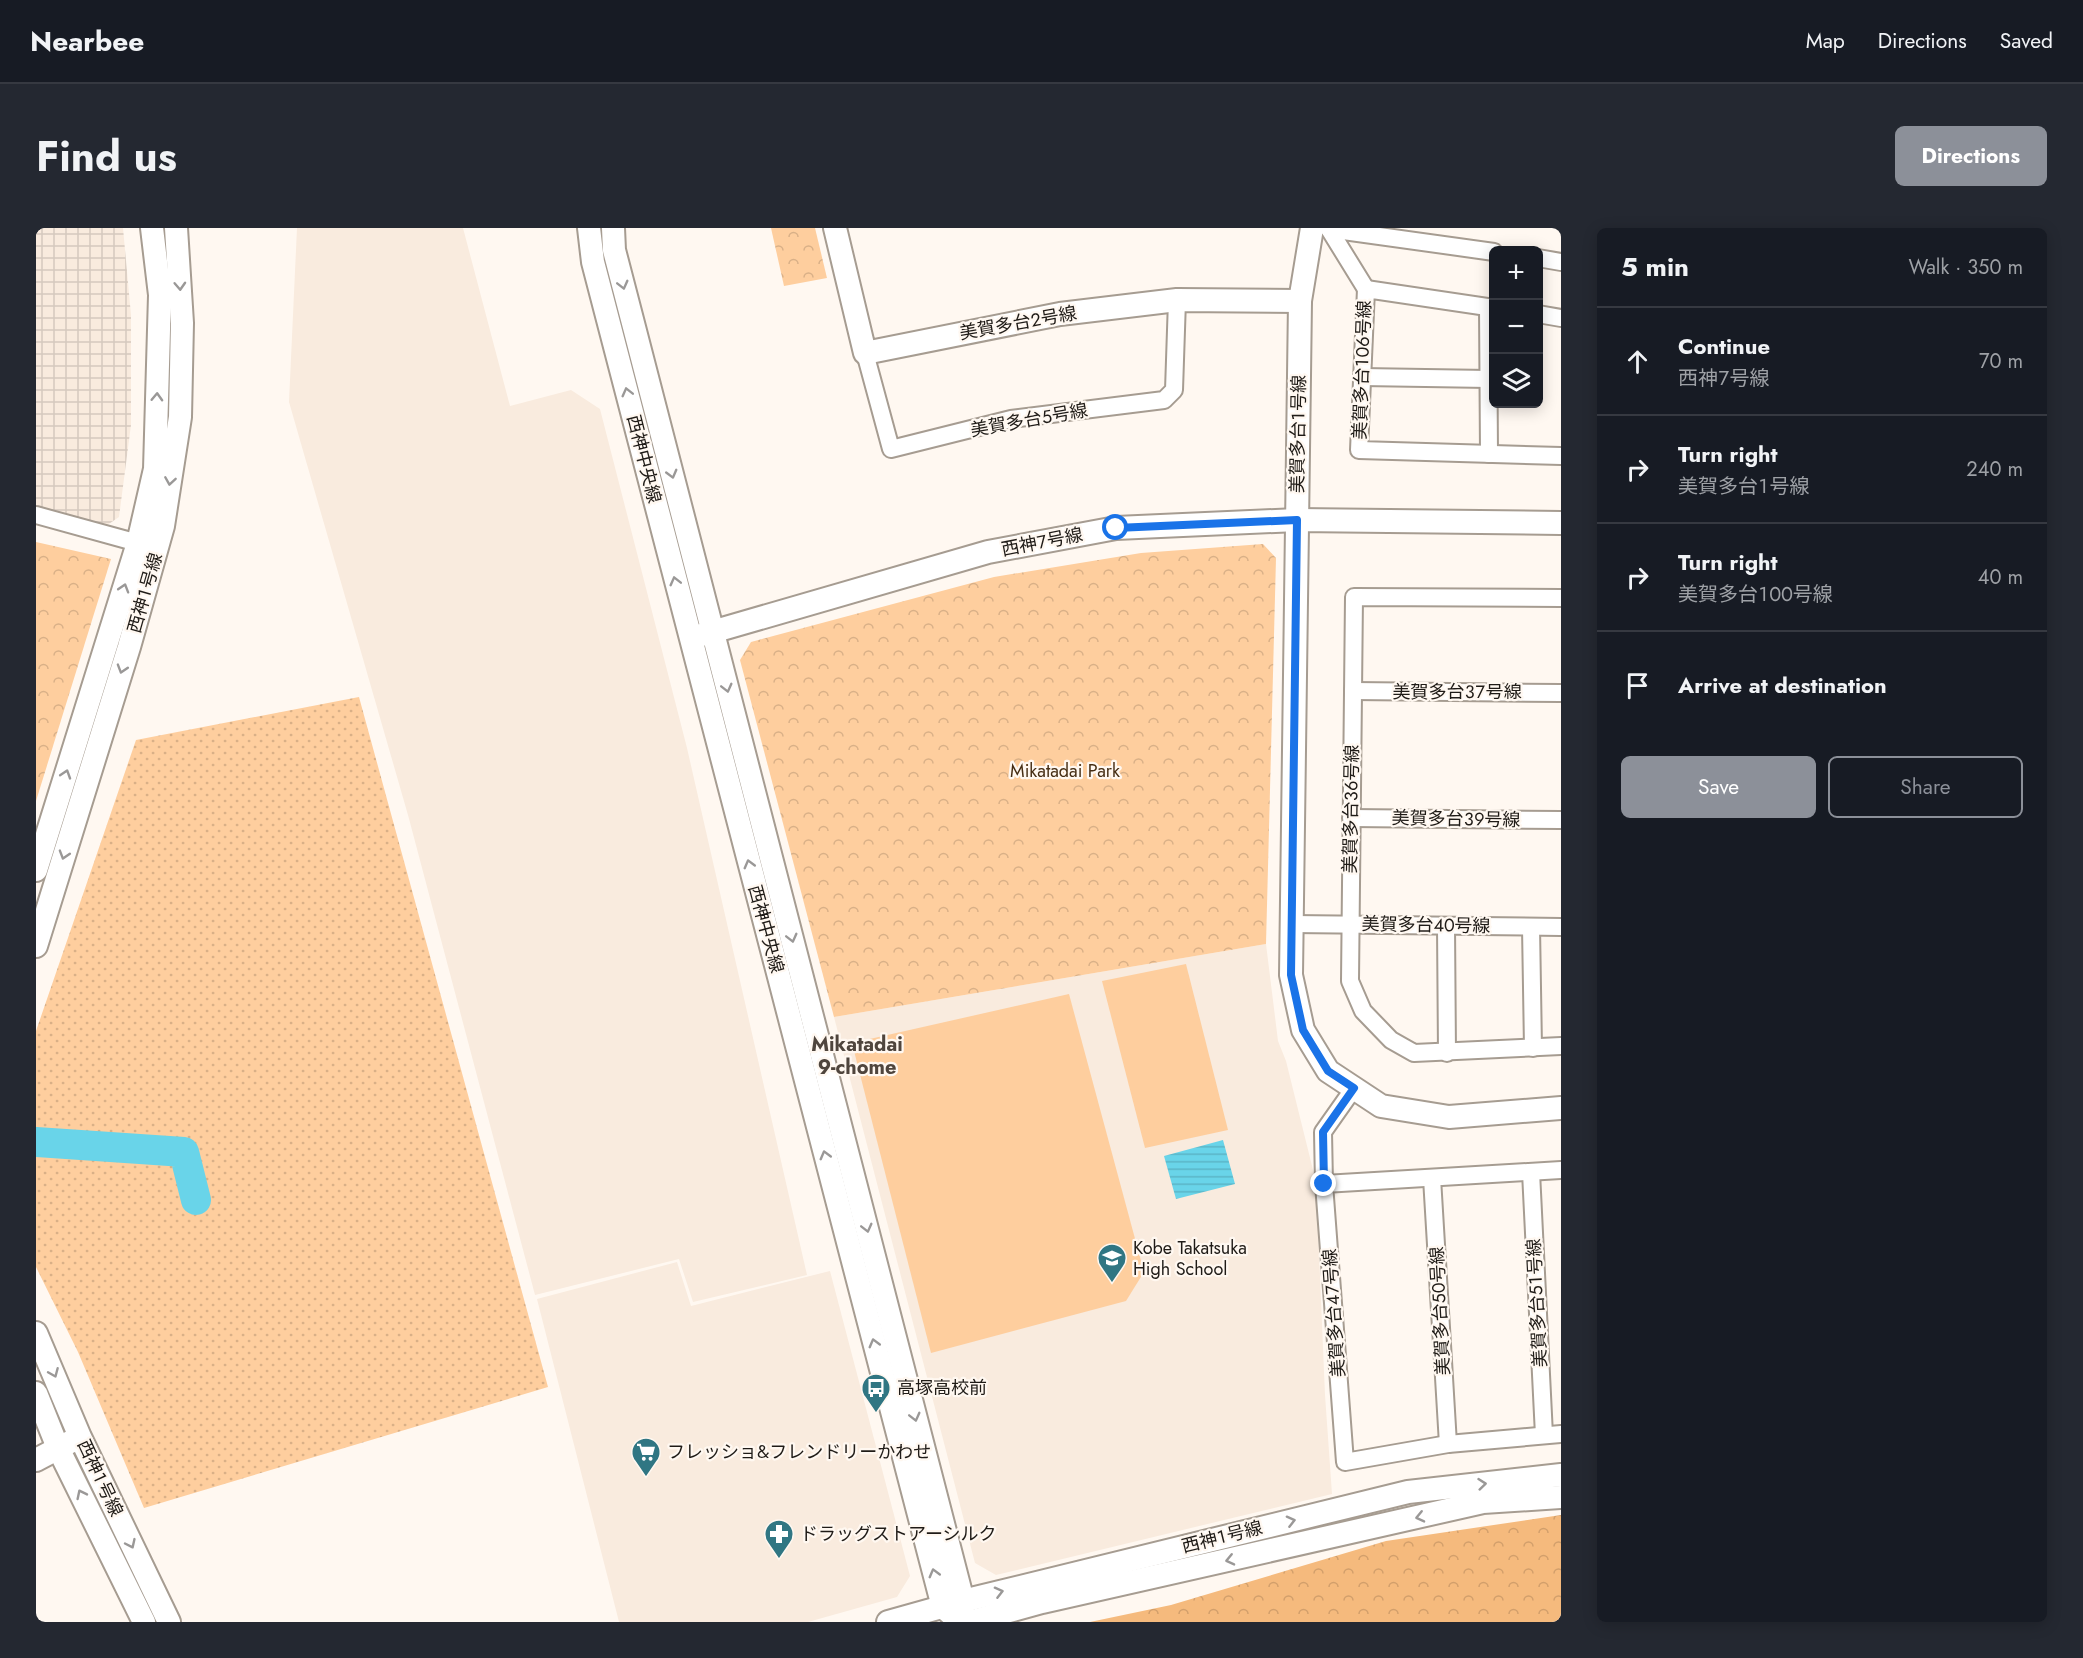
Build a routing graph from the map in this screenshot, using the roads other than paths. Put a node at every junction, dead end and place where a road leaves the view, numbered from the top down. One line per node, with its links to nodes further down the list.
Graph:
1 (152, 228): 26 (street, 西神１号線, one-way to 1)
2 (176, 228): 40 (street, 西神１号線, one-way to 40)
3 (589, 228): 29 (street, 西神中央線, one-way to 3)
4 (613, 228): 28 (street, 西神中央線, one-way to 28)
5 (835, 228): 17 (street)
6 (1320, 228): 7 (street); 11 (street); 13 (street, 美賀多台１号線)
7 (1375, 232): 8 (street)
8 (1489, 251)
9 (1543, 259): 10 (street)
10 (1561, 262)
11 (1366, 289): 14 (street, 美賀多台１０６号線); 18 (street, 美賀多台１０６号線)
12 (1177, 300): 13 (street, 美賀多台２号線); 17 (street, 美賀多台２号線); 17 (street, 美賀多台５号線)
13 (1300, 301): 24 (street, 美賀多台１号線)
14 (1489, 307)
15 (1543, 315): 16 (street)
16 (1561, 318)
17 (866, 353)
18 (1362, 377): 19 (street); 21 (street, 美賀多台１０６号線)
19 (1489, 379)
20 (1489, 408): 21 (street)
21 (1489, 454): 22 (street, 美賀多台１０６号線)
22 (1561, 456)
23 (36, 514): 26 (street)
24 (1297, 520): 25 (street, 西神７号線); 28 (street, 西神７号線); 35 (street, 美賀多台１号線)
25 (1561, 523)
26 (138, 543): 34 (street, 西神１号線, one-way to 26)
27 (1561, 598): 30 (street, 美賀多台３６号線)
28 (713, 631): 29 (street, 西神７号線); 62 (street, 西神中央線, one-way to 62)
29 (689, 638): 62 (street, 西神中央線, one-way to 29)
30 (1353, 691): 31 (street, 美賀多台３７号線); 32 (street, 美賀多台３６号線)
31 (1561, 693)
32 (1351, 818): 33 (street, 美賀多台３９号線); 36 (street, 美賀多台３６号線)
33 (1561, 820)
34 (36, 870)
35 (1292, 924): 36 (street, 美賀多台４０号線); 44 (street, 美賀多台１号線)
36 (1349, 924): 37 (street, 美賀多台４０号線); 43 (street, 美賀多台３６号線)
37 (1446, 926): 38 (street, 美賀多台４０号線); 43 (street)
38 (1531, 927): 39 (street, 美賀多台４０号線); 42 (street)
39 (1561, 927)
40 (36, 946)
41 (1561, 1046): 42 (street, 美賀多台３６号線)
42 (1533, 1048): 43 (street, 美賀多台３６号線)
43 (1447, 1053)
44 (1354, 1088): 45 (street, 美賀多台１号線); 49 (street)
45 (1561, 1108)
46 (1561, 1170): 47 (street)
47 (1531, 1172): 48 (street); 55 (street, 美賀多台５１号線)
48 (1432, 1178): 49 (street); 57 (street, 美賀多台５０号線)
49 (1324, 1184): 57 (street, 美賀多台４７号線)
50 (36, 1333): 52 (street, 西神１号線, one-way to 52)
51 (36, 1393): 53 (street, 西神１号線)
52 (71, 1414): 53 (street); 56 (street, 西神１号線)
53 (43, 1430): 58 (street, 西神１号線)
54 (1561, 1434): 55 (street, 美賀多台４７号線)
55 (1544, 1435): 57 (street, 美賀多台４７号線)
56 (80, 1437): 58 (street); 64 (street, 西神１号線, one-way to 64)
57 (1448, 1444)
58 (58, 1448): 59 (street); 63 (street, 西神１号線, one-way to 58)
59 (36, 1460)
60 (1561, 1475): 62 (street, 西神１号線, one-way to 60)
61 (1561, 1497): 62 (street, 西神１号線, one-way to 62)
62 (959, 1615): 65 (street, 西神１号線)
63 (144, 1622)
64 (169, 1622)
65 (888, 1622)

